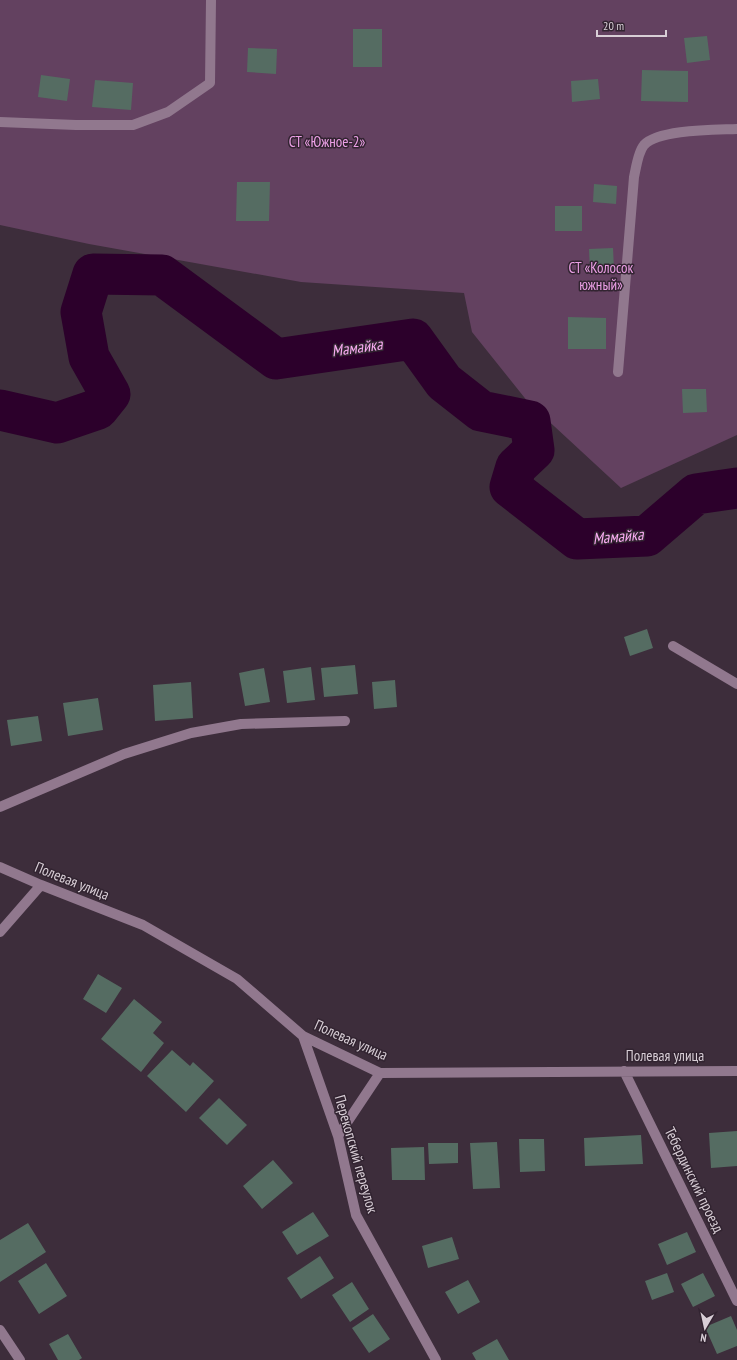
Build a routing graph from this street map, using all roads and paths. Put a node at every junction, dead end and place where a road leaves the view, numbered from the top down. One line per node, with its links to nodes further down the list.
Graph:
1 (211, 0): 2 (street)
2 (0, 122)
3 (737, 129): 4 (street)
4 (618, 372)
5 (673, 646): 6 (street)
6 (737, 684)
7 (345, 721): 8 (street)
8 (0, 806)
9 (0, 867): 10 (street, Полевая улица)
10 (41, 884): 11 (street); 12 (street, Полевая улица)
11 (0, 932)
12 (302, 1036): 15 (street, Полевая улица); 16 (street, Перекопский переулок)
13 (624, 1071): 14 (street, Полевая улица); 15 (street, Полевая улица); 17 (street, Тебердинский проезд)
14 (737, 1071)
15 (380, 1073): 16 (street)
16 (338, 1136): 20 (street, Перекопский переулок)
17 (737, 1301)
18 (0, 1330): 19 (street)
19 (20, 1360)
20 (436, 1360)

